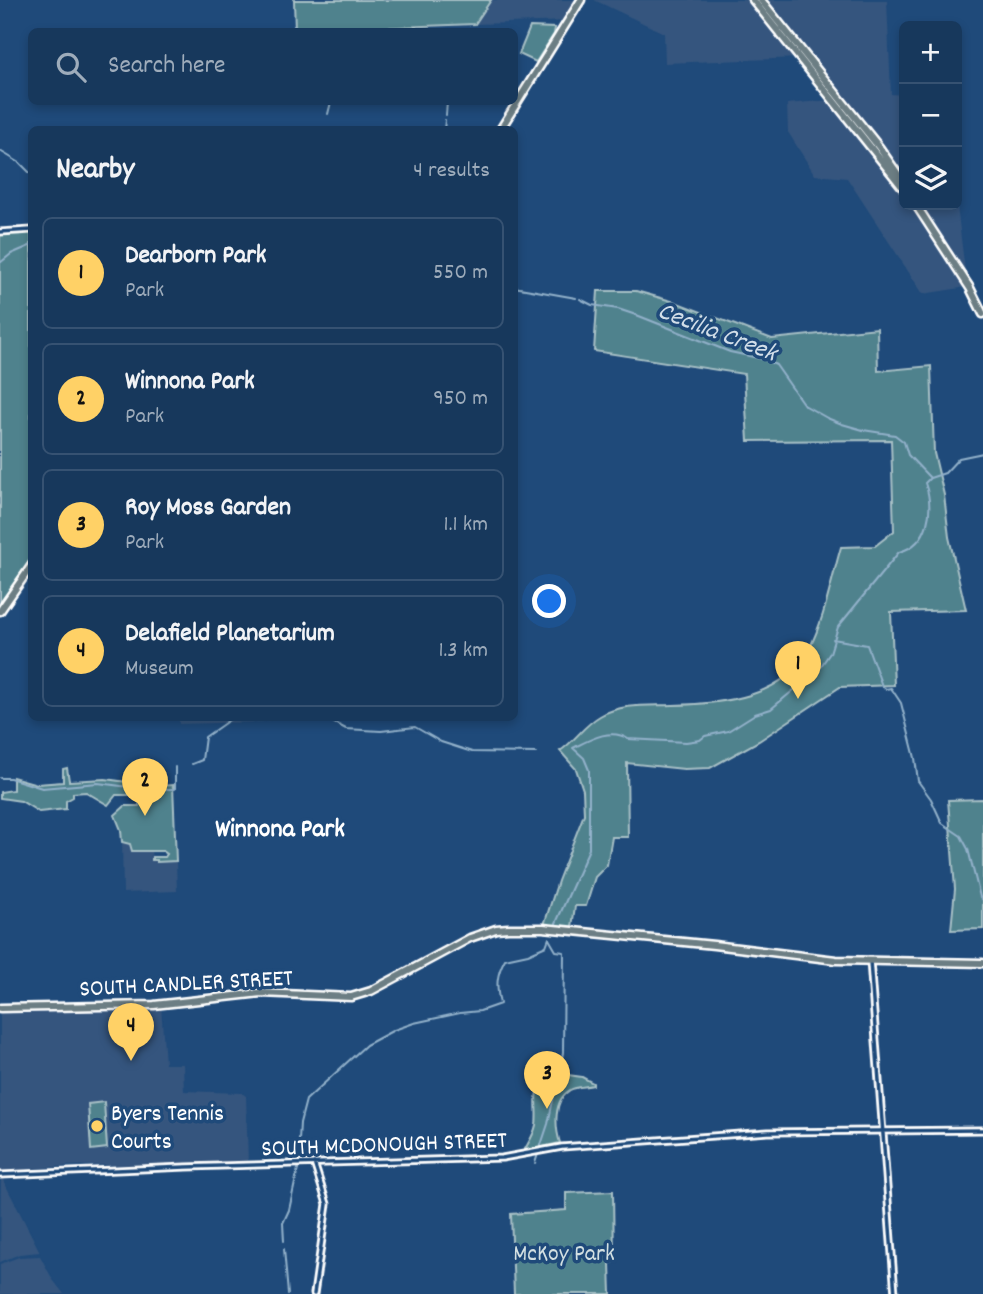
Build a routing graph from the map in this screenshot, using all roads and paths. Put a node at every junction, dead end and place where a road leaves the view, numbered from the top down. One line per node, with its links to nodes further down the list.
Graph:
1 (581, 0): 4 (main road)
2 (753, 0): 8 (main road)
3 (761, 0): 7 (main road)
4 (518, 100)
5 (515, 105): 6 (main road)
6 (502, 126)
7 (899, 176)
8 (899, 183)
9 (919, 210): 12 (main road)
10 (28, 230): 11 (street)
11 (0, 232)
12 (983, 314)
13 (28, 571): 14 (main road)
14 (0, 611)
15 (870, 961): 16 (main road, SOUTH CANDLER STREET); 17 (main road, SOUTH CANDLER STREET); 19 (street)
16 (983, 963)
17 (0, 1008)
18 (983, 1130): 19 (street, SOUTH MCDONOUGH STREET)
19 (883, 1132): 20 (street, SOUTH MCDONOUGH STREET); 23 (street)
20 (314, 1163): 21 (street, SOUTH MCDONOUGH STREET); 22 (street)
21 (0, 1175)
22 (314, 1294)
23 (895, 1294)

